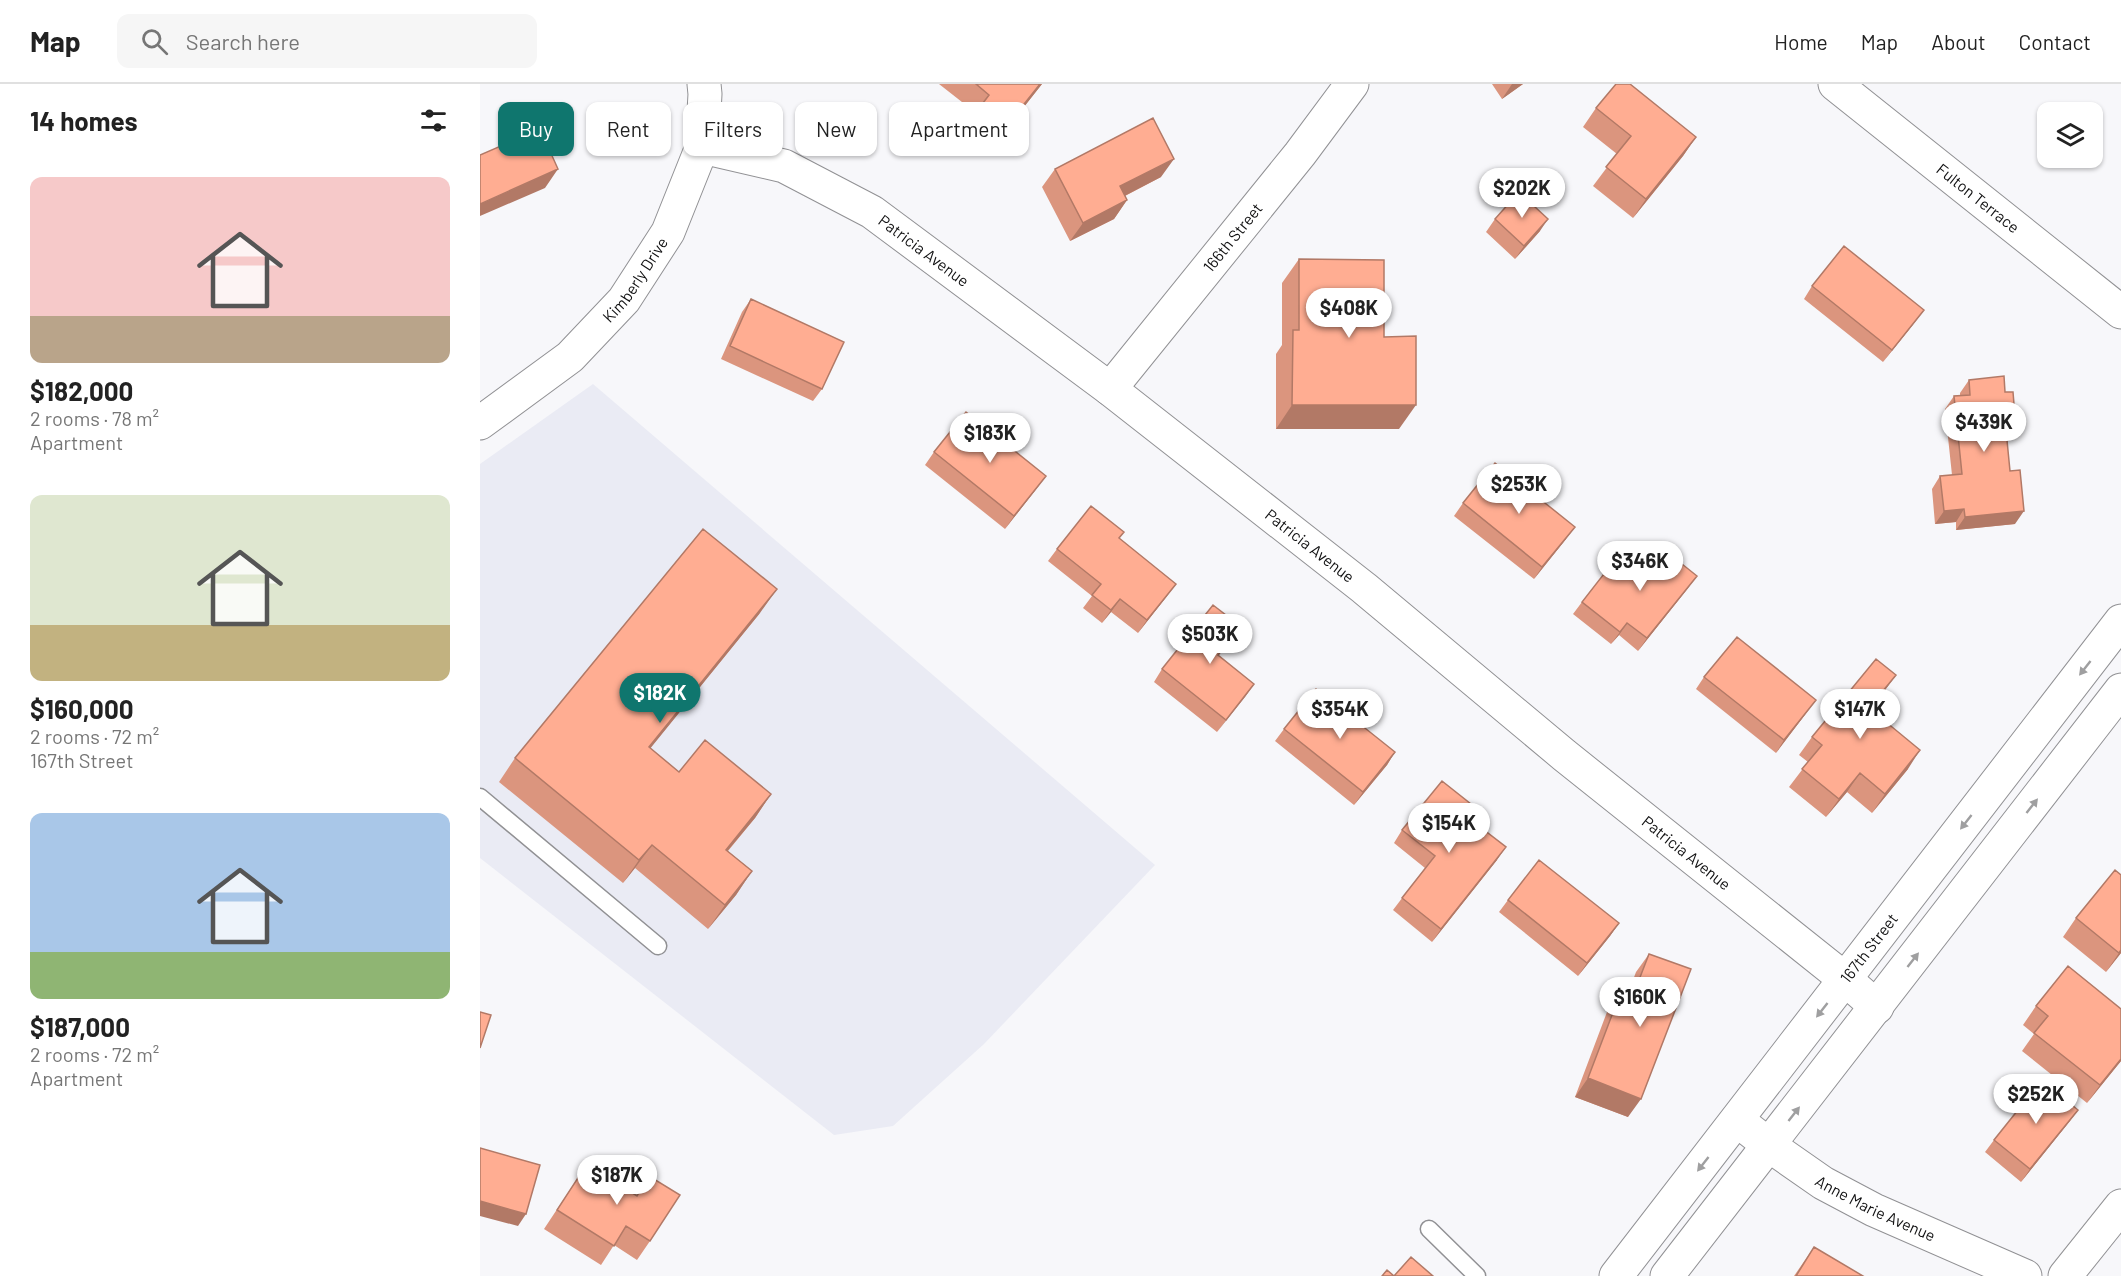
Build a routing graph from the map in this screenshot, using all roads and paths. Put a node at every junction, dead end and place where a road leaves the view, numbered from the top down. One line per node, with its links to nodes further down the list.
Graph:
1 (704, 84): 4 (street, Kimberly Drive)
2 (1352, 84): 8 (street, 166th Street)
3 (1835, 84): 7 (street, Fulton Terrace)
4 (705, 102)
5 (698, 156): 9 (street, Kimberly Drive)
6 (741, 156): 8 (street, Patricia Avenue)
7 (2121, 312)
8 (1110, 389): 14 (street, Patricia Avenue)
9 (480, 423)
10 (2121, 621): 14 (street, 167th Street, one-way to 14)
11 (2121, 690): 15 (street, one-way to 11)
12 (480, 797): 13 (lane)
13 (658, 946)
14 (1846, 980): 15 (street, Patricia Avenue); 16 (street, 167th Street, one-way to 16)
15 (1877, 1007): 17 (street, one-way to 15)
16 (1737, 1120): 17 (street, Anne Marie Avenue); 21 (street, 167th Street, one-way to 21)
17 (1770, 1146): 22 (street); 23 (street, Anne Marie Avenue)
18 (2121, 1206): 24 (street)
19 (1429, 1230): 20 (lane)
20 (1478, 1276)
21 (1616, 1276)
22 (1667, 1276)
23 (2025, 1276)
24 (2065, 1276)

